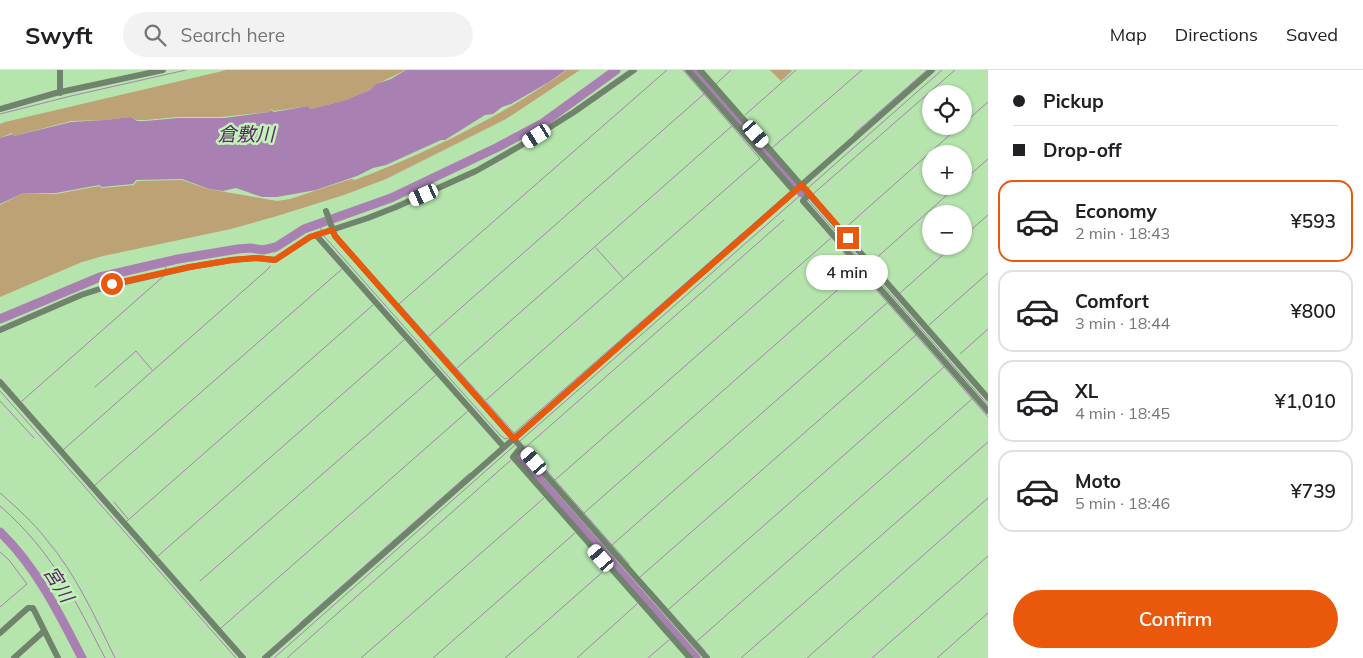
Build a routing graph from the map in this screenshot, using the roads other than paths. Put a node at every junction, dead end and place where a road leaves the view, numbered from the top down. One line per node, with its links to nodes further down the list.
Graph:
1 (60, 70): 7 (street)
2 (163, 70): 7 (street)
3 (634, 70): 12 (street)
4 (688, 70): 10 (street)
5 (700, 70): 9 (street)
6 (932, 70): 9 (street)
7 (58, 93): 8 (street)
8 (0, 108)
9 (806, 190): 10 (street); 16 (street); 17 (street)
10 (794, 191): 18 (street)
11 (327, 214): 12 (street)
12 (332, 229): 13 (street); 18 (street)
13 (320, 234): 14 (street); 19 (street)
14 (0, 330)
15 (0, 382): 24 (street)
16 (988, 398)
17 (988, 411)
18 (518, 443): 19 (street); 26 (street); 27 (street)
19 (504, 447): 25 (street)
20 (44, 631): 21 (street); 22 (street); 23 (street)
21 (0, 633)
22 (14, 658)
23 (58, 658)
24 (244, 658)
25 (265, 658)
26 (690, 658)
27 (707, 658)

